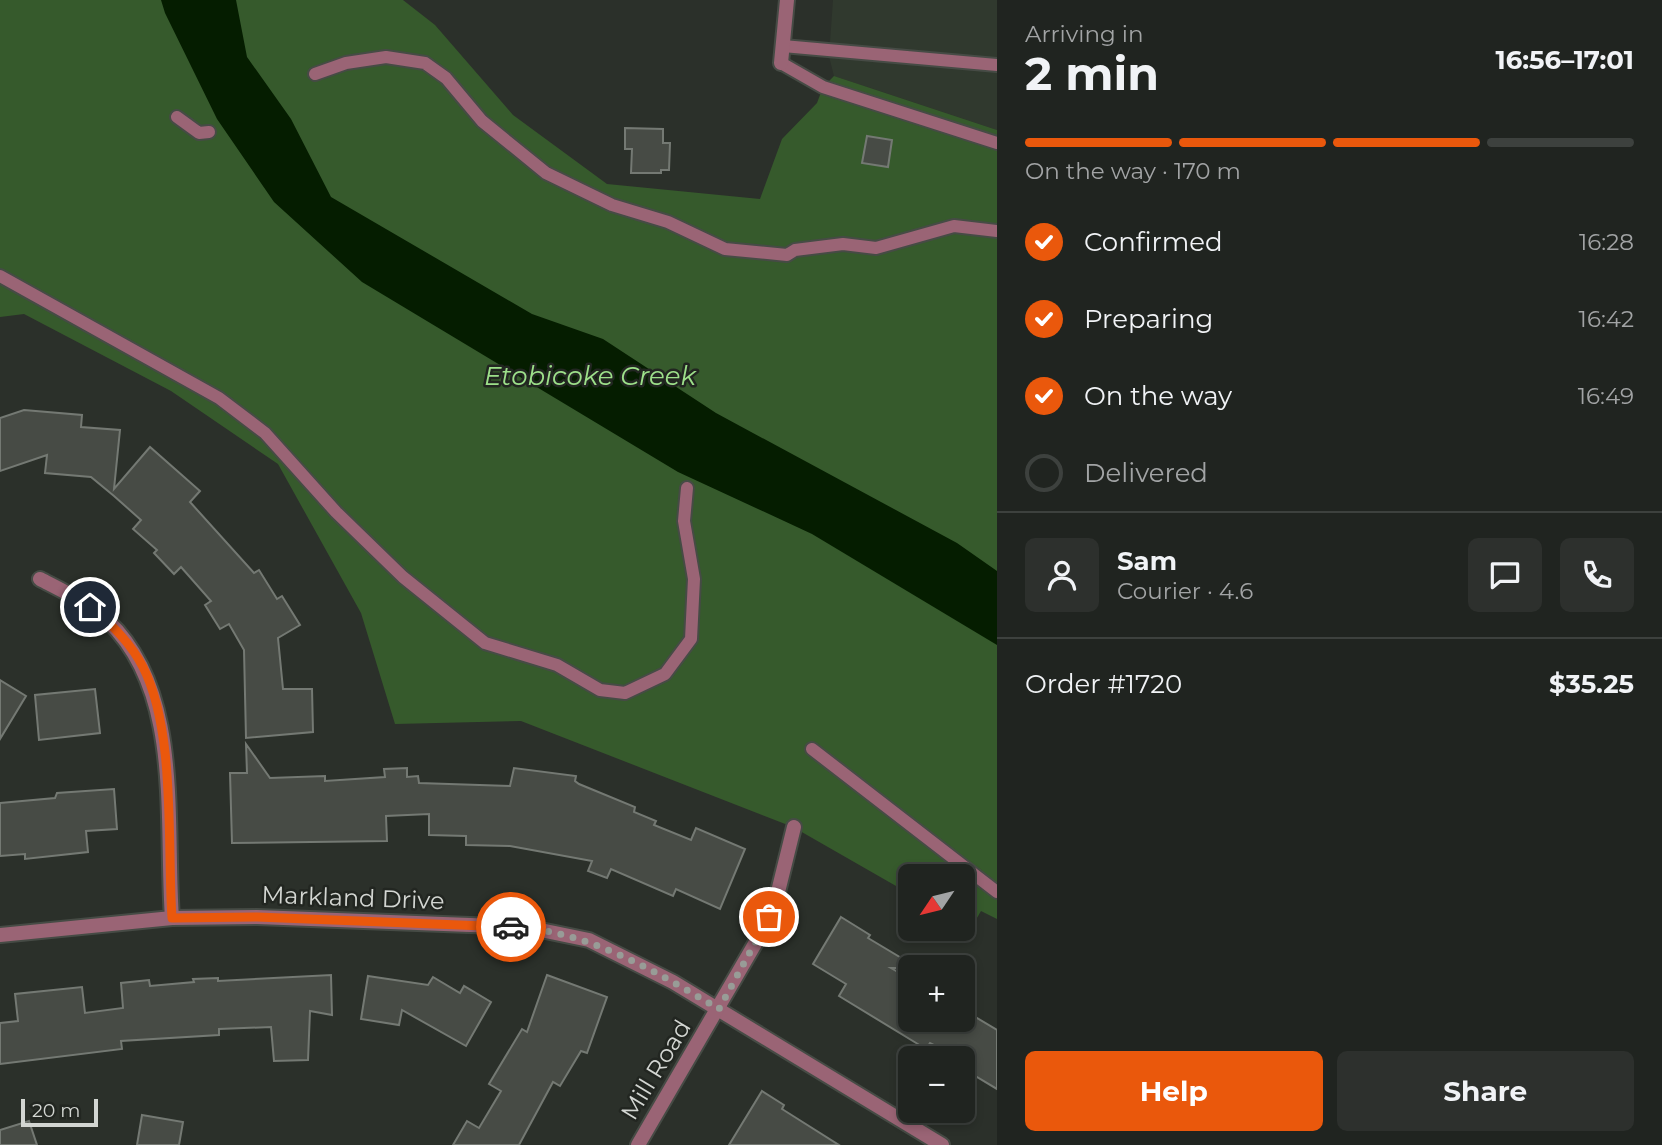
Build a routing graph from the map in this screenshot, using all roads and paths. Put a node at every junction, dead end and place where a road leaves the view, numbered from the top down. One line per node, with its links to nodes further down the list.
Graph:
1 (787, 0): 2 (street)
2 (783, 46): 3 (street); 4 (lane)
3 (781, 63): 8 (lane)
4 (997, 65)
5 (315, 74): 9 (lane)
6 (177, 117): 7 (lane)
7 (209, 132)
8 (997, 144)
9 (997, 230)
10 (0, 276): 11 (lane)
11 (687, 488)
12 (40, 579): 16 (street)
13 (812, 749): 15 (lane)
14 (793, 827): 18 (street, Mill Road)
15 (997, 892)
16 (172, 918): 17 (street, Markland Drive); 18 (street, Markland Drive)
17 (0, 935)
18 (719, 1009): 19 (street, Mill Road); 20 (street, Markland Drive)
19 (638, 1145)
20 (942, 1145)

